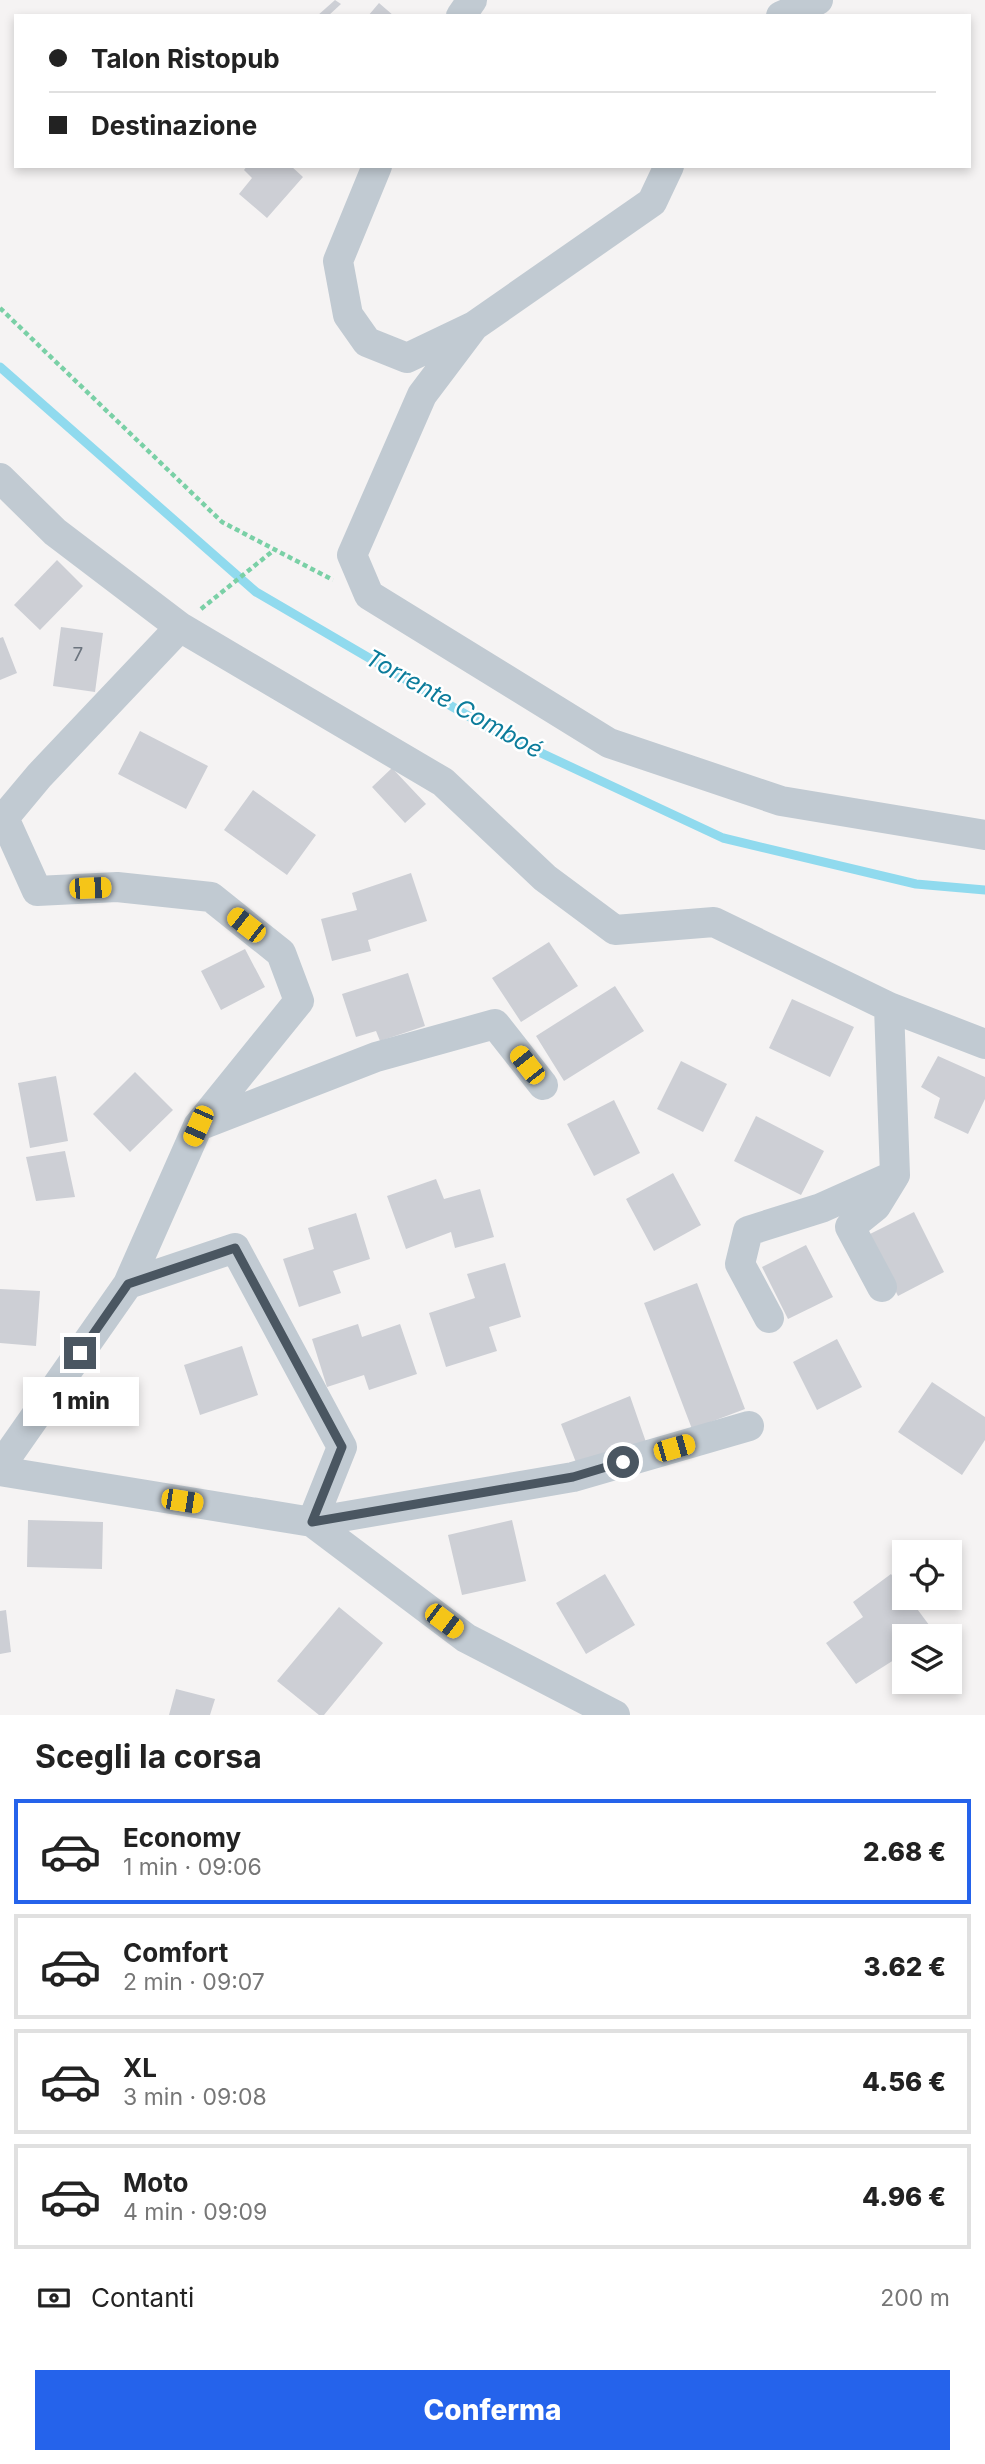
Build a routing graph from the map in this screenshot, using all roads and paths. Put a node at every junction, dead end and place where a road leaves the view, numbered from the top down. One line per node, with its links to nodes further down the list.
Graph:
1 (818, 0): 2 (street)
2 (786, 14)
3 (376, 168): 6 (street)
4 (668, 168): 6 (street)
5 (0, 309): 8 (path)
6 (474, 326): 9 (street)
7 (0, 478): 10 (street)
8 (274, 550): 9 (path); 10 (path)
9 (369, 595): 12 (street)
10 (180, 627): 11 (street); 13 (street)
11 (2, 817): 16 (street)
12 (985, 835)
13 (889, 1007): 14 (street); 17 (street)
14 (985, 1044)
15 (543, 1085): 16 (street)
16 (198, 1126): 18 (street)
17 (895, 1175): 19 (street); 20 (street)
18 (128, 1284): 22 (street); 23 (street)
19 (882, 1287)
20 (769, 1318)
21 (749, 1426): 23 (street)
22 (0, 1469): 23 (street)
23 (312, 1522): 24 (street)
24 (615, 1715)

